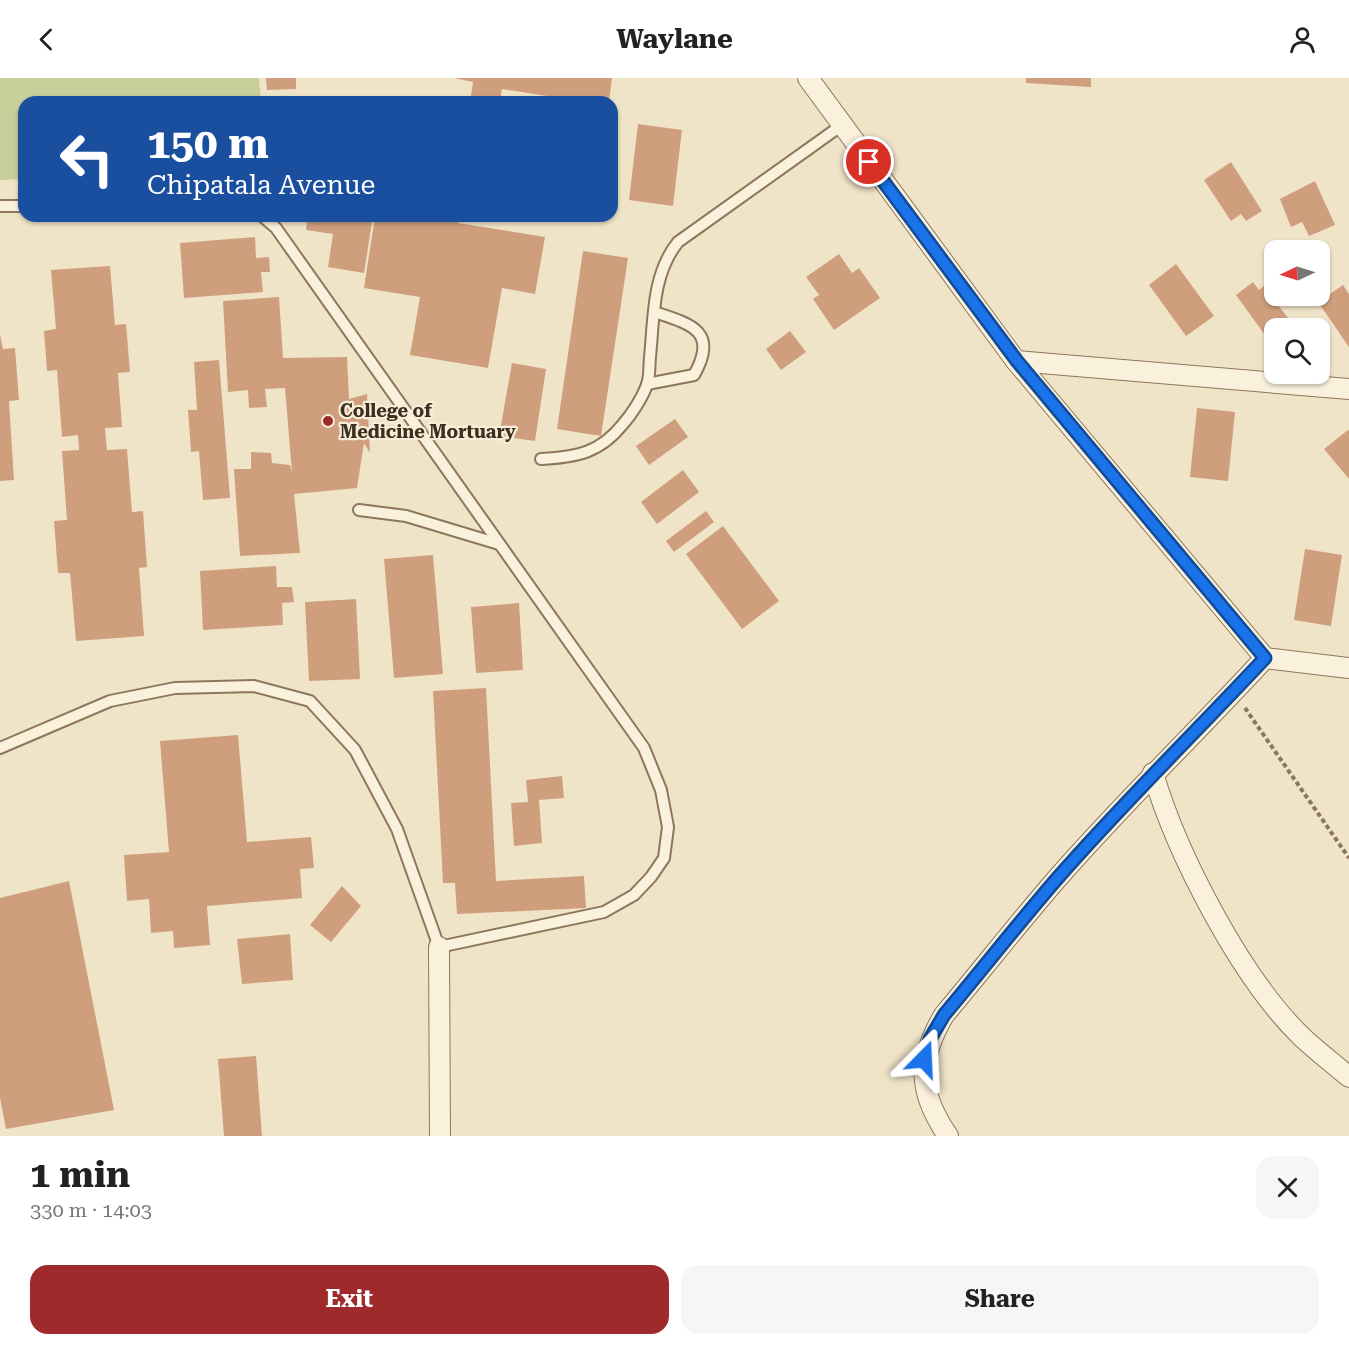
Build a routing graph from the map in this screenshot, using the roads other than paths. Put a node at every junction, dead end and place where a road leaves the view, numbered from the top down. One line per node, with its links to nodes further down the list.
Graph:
1 (808, 78): 2 (street)
2 (842, 125): 6 (lane); 7 (street)
3 (0, 206): 4 (lane)
4 (18, 206)
5 (269, 222): 12 (lane)
6 (654, 312): 8 (lane); 8 (lane)
7 (1017, 361): 9 (street); 13 (street)
8 (647, 384): 10 (lane)
9 (1349, 389)
10 (542, 459)
11 (359, 510): 12 (lane)
12 (499, 544): 17 (lane)
13 (1265, 658): 14 (street); 16 (street)
14 (1349, 668)
15 (0, 748): 17 (lane)
16 (1153, 773): 18 (street); 20 (street)
17 (439, 947): 19 (street)
18 (1349, 1077)
19 (440, 1136)
20 (948, 1136)

